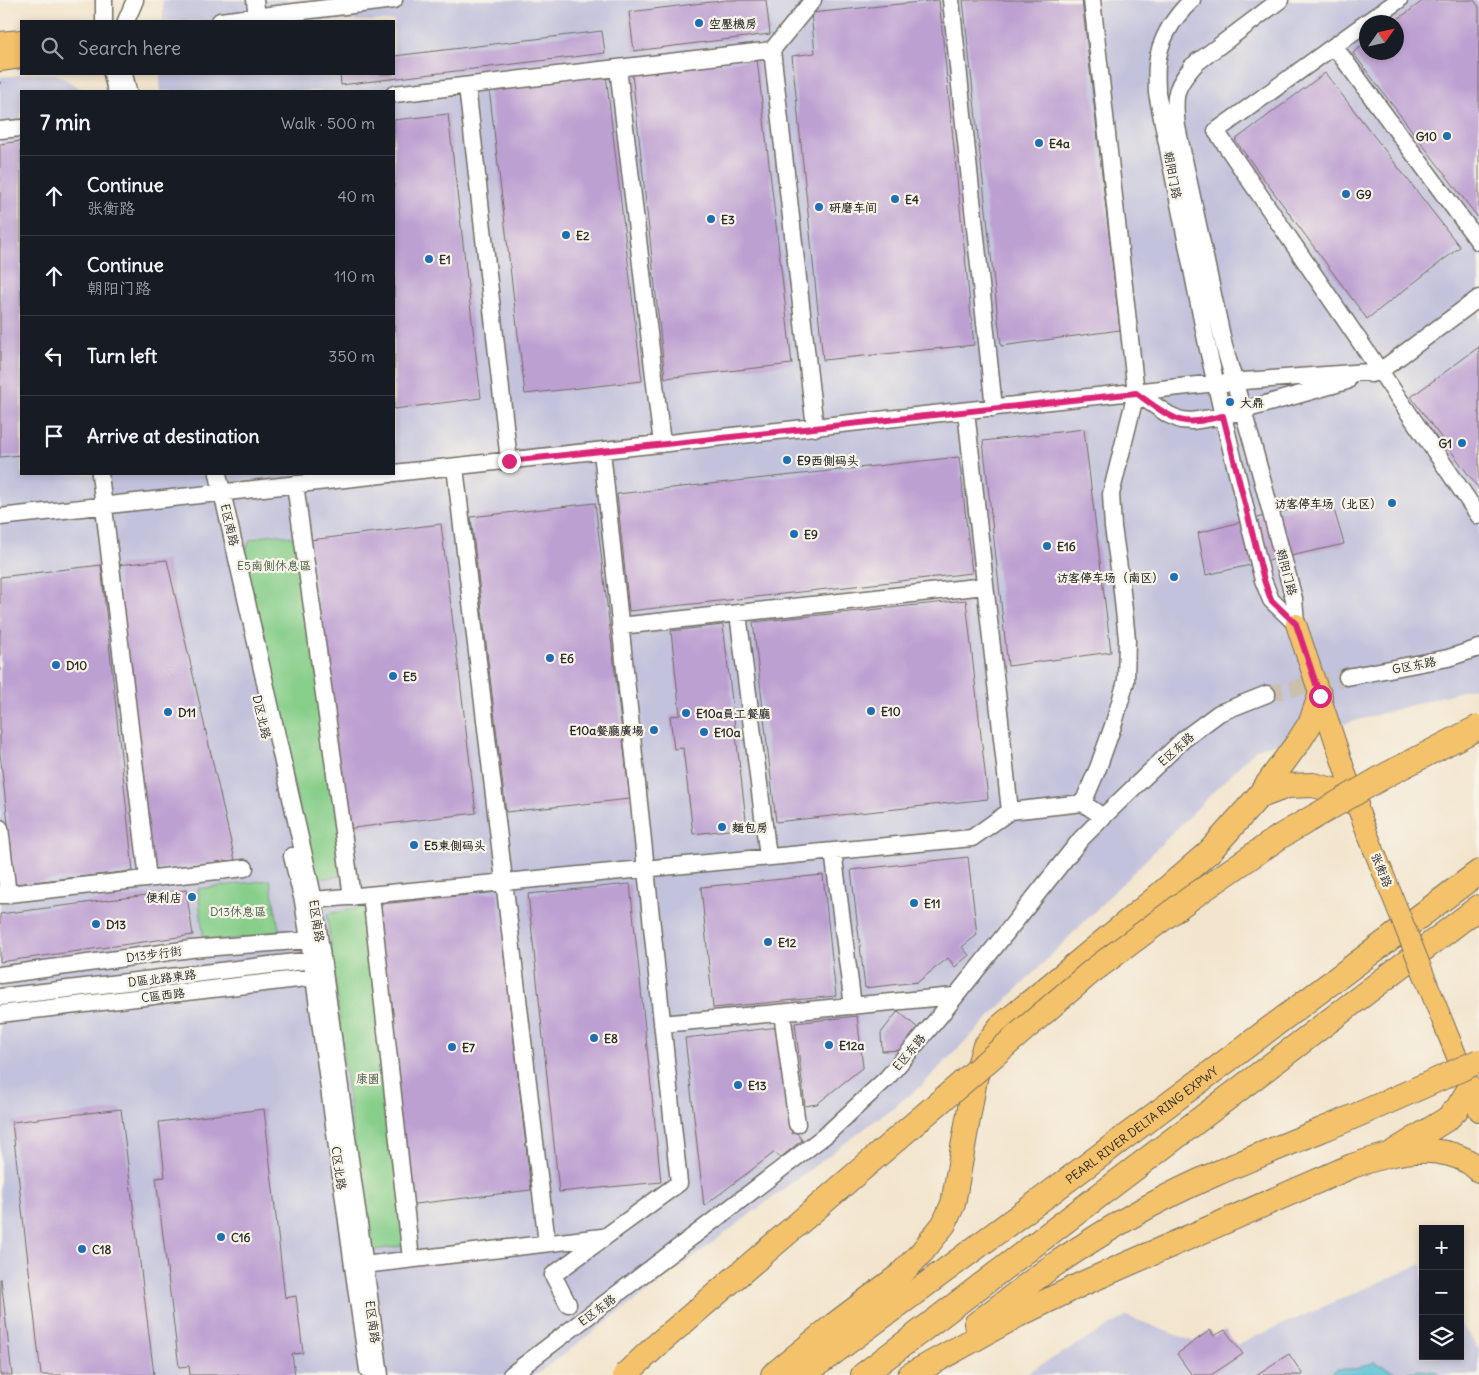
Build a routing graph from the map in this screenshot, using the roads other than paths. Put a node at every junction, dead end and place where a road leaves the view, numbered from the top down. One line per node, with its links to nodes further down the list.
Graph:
1 (104, 0): 14 (street)
2 (135, 0): 15 (street)
3 (256, 0): 13 (street)
4 (394, 0): 11 (street)
5 (813, 0): 21 (street)
6 (951, 0): 41 (street)
7 (1092, 0): 40 (street)
8 (1192, 0): 31 (street, 朝阳门路)
9 (1280, 0): 24 (street)
10 (1399, 0): 12 (street)
11 (345, 3): 13 (street)
12 (1378, 15)
13 (257, 16): 16 (street)
14 (104, 20)
15 (126, 20)
16 (227, 20)
17 (1359, 29): 20 (street)
18 (20, 40): 19 (main road)
19 (0, 42)
20 (1334, 46): 35 (street); 37 (street)
21 (772, 50): 25 (street); 45 (street)
22 (20, 58): 23 (main road)
23 (0, 60)
24 (1198, 61): 31 (street); 38 (street, 朝阳门路)
25 (618, 68): 28 (street); 46 (street)
26 (112, 75): 29 (street)
27 (124, 75): 30 (street)
28 (467, 86): 32 (street); 48 (street)
29 (116, 90)
30 (128, 90)
31 (1157, 93): 39 (street, 朝阳门路)
32 (395, 94)
33 (20, 128): 34 (street)
34 (0, 130)
35 (1479, 242)
36 (1479, 298): 37 (street)
37 (1380, 371): 38 (street); 42 (street); 58 (street)
38 (1235, 382): 39 (street); 42 (street, 朝阳门路)
39 (1216, 384): 40 (street); 44 (street, 朝阳门路)
40 (1136, 393): 41 (street); 44 (street); 70 (street)
41 (994, 408): 43 (street)
42 (1243, 410): 44 (street); 62 (street, 朝阳门路)
43 (966, 411): 45 (street); 60 (street)
44 (1223, 416): 62 (street, 朝阳门路)
45 (815, 428): 46 (street)
46 (662, 444): 47 (street)
47 (602, 451): 48 (street); 63 (street)
48 (509, 461): 49 (street)
49 (455, 467): 50 (street); 81 (street)
50 (395, 473)
51 (100, 475): 57 (street)
52 (208, 475): 56 (street)
53 (218, 475): 56 (street, E区南路)
54 (360, 475): 55 (street)
55 (295, 484): 56 (street); 84 (street)
56 (216, 492): 57 (street); 85 (street, E区南路)
57 (104, 505): 59 (street); 80 (street)
58 (1479, 516)
59 (0, 517)
60 (985, 586): 61 (street); 72 (street)
61 (738, 613): 63 (street); 76 (street)
62 (1296, 624): 67 (main road, 张衡路)
63 (620, 626): 78 (street)
64 (1479, 648): 65 (street, G区东路)
65 (1347, 677)
66 (1267, 694): 73 (street, E区东路)
67 (1320, 696): 69 (highway); 71 (main road, 张衡路)
68 (1479, 727): 111 (highway, bridge)
69 (1258, 797): 71 (highway); 112 (highway)
70 (1083, 803): 72 (street); 73 (street)
71 (1356, 804): 98 (main road, 张衡路, bridge)
72 (1010, 811): 75 (street)
73 (1103, 817): 91 (street, E区东路)
74 (0, 828): 82 (street)
75 (833, 851): 76 (street); 93 (street)
76 (768, 857): 78 (street)
77 (245, 868): 80 (street)
78 (646, 869): 81 (street); 96 (street)
79 (1479, 872): 113 (highway, PEARL RIVER DELTA RING EXPWY)
80 (148, 879): 82 (street)
81 (504, 882): 83 (street); 104 (street)
82 (4, 895)
83 (371, 895): 84 (street); 105 (street)
84 (352, 897): 85 (street)
85 (308, 901): 87 (street); 88 (street, E区南路)
86 (1479, 906): 114 (highway)
87 (309, 940): 88 (street); 89 (street, D13步行街)
88 (317, 960): 90 (street, E区南路); 92 (street, D區北路東路)
89 (0, 975)
90 (320, 976): 95 (street, C區西路); 106 (street, C区北路)
91 (954, 996): 93 (street); 110 (street, E区东路)
92 (0, 997)
93 (853, 1006): 94 (street)
94 (782, 1013): 96 (street); 100 (street)
95 (0, 1014)
96 (662, 1024): 103 (street)
97 (1479, 1061): 115 (highway, bridge)
98 (1470, 1088): 99 (main road, 张衡路); 101 (highway)
99 (1479, 1111)
100 (797, 1124)
101 (1389, 1155): 102 (highway); 115 (highway)
102 (1479, 1170)
103 (604, 1237): 104 (street); 107 (street)
104 (547, 1243): 105 (street)
105 (412, 1260): 106 (street)
106 (359, 1266): 108 (street, C区北路); 109 (street, E区南路)
107 (568, 1304)
108 (369, 1375)
109 (380, 1375)
110 (512, 1375)
111 (625, 1375)
112 (772, 1375)
113 (803, 1375)
114 (863, 1375)
115 (910, 1375)

